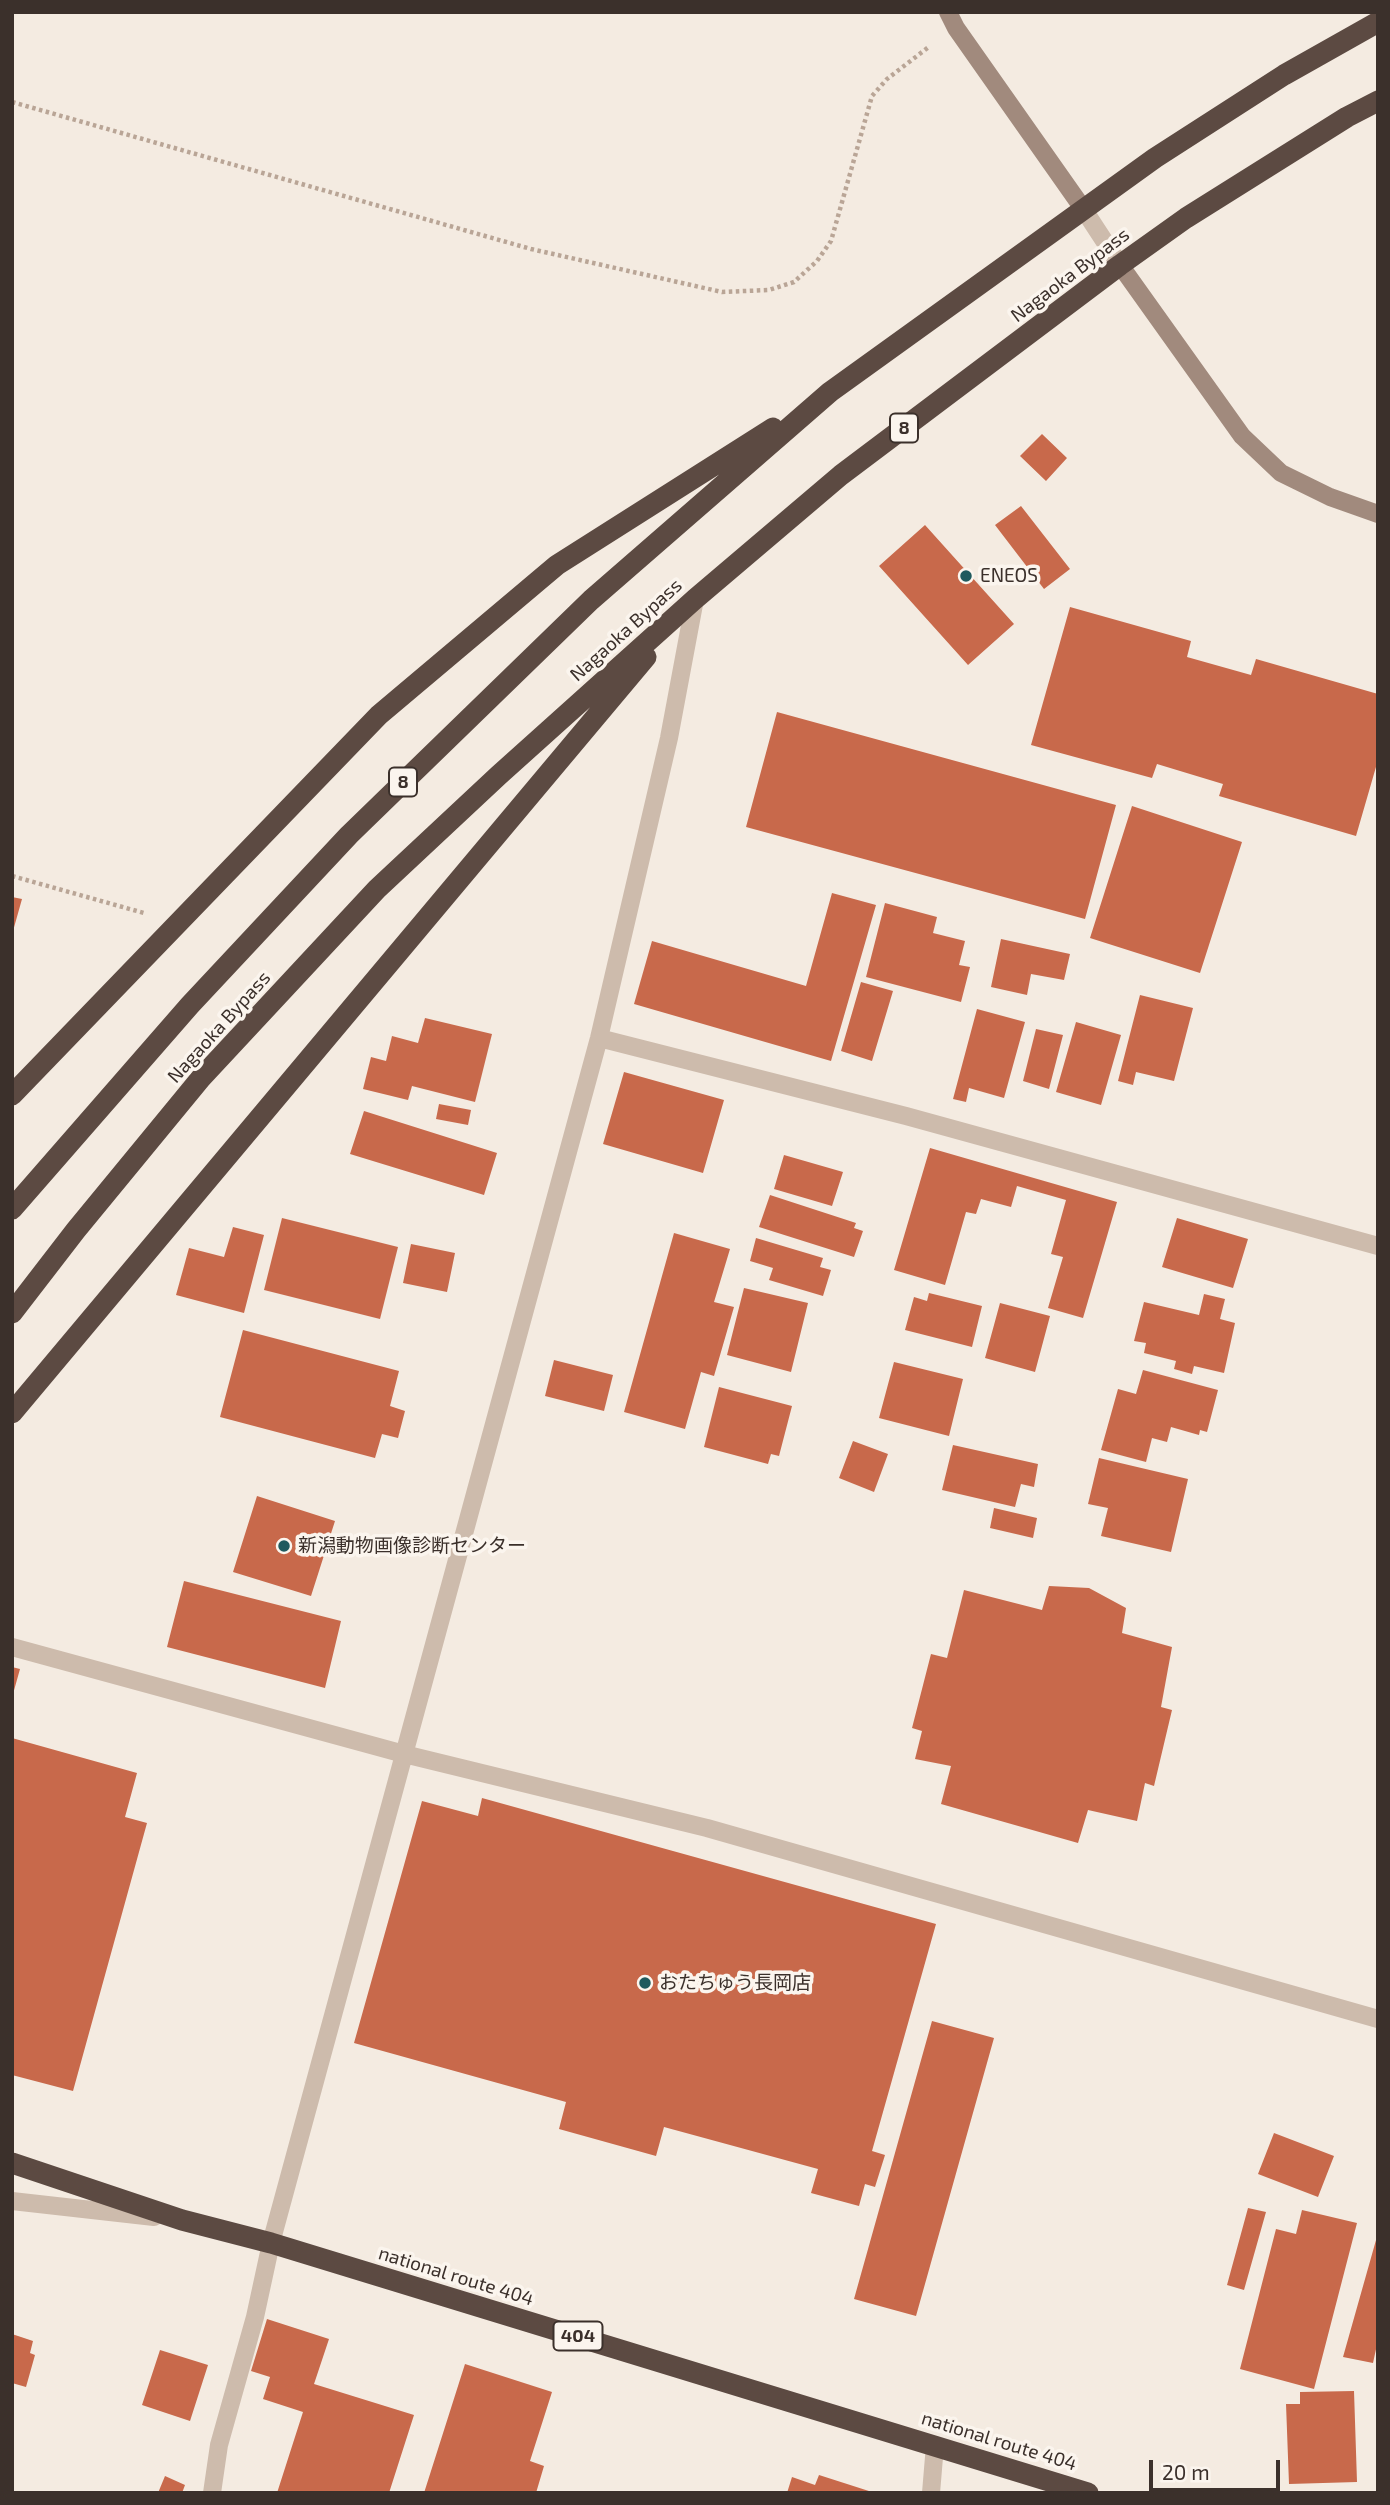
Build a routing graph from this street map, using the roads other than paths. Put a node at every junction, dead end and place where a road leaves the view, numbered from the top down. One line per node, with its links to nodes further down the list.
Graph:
1 (952, 20): 4 (street)
2 (1378, 22): 4 (highway, Nagaoka Bypass / 8)
3 (1378, 101): 5 (highway, Nagaoka Bypass / 8)
4 (1084, 210): 5 (street); 6 (highway, Nagaoka Bypass / 8)
5 (1120, 265): 7 (street); 8 (highway, Nagaoka Bypass / 8)
6 (830, 392): 10 (highway); 11 (highway, Nagaoka Bypass / 8)
7 (1378, 514)
8 (695, 599): 9 (street); 13 (highway, Nagaoka Bypass / 8); 14 (highway)
9 (599, 1038): 12 (street); 16 (street)
10 (12, 1095)
11 (12, 1209)
12 (1378, 1245)
13 (12, 1313)
14 (12, 1413)
15 (12, 1647): 16 (street)
16 (404, 1754): 17 (street); 23 (street)
17 (1378, 2019)
18 (12, 2163): 20 (highway, national route 404 / 404)
19 (12, 2170): 20 (highway)
20 (67, 2180): 22 (highway, national route 404 / 404)
21 (12, 2201): 22 (street)
22 (182, 2220): 23 (highway, national route 404 / 404)
23 (271, 2243): 24 (highway, national route 404 / 404); 25 (street)
24 (935, 2445): 26 (street); 27 (highway, national route 404 / 404)
25 (212, 2493)
26 (931, 2493)
27 (1088, 2493)

